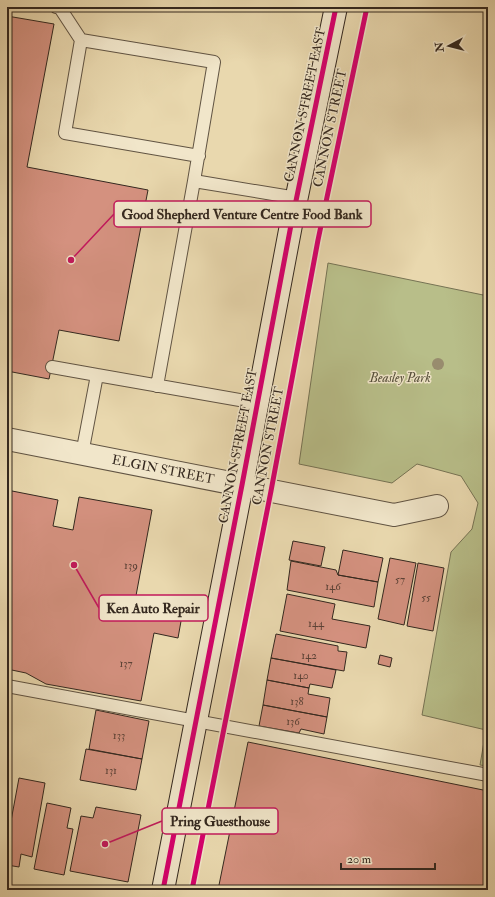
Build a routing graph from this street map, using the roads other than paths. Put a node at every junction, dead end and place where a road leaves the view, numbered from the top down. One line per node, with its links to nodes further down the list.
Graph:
1 (56, 7): 3 (lane)
2 (336, 7): 6 (main road, CANNON STREET EAST)
3 (81, 40): 4 (lane); 4 (lane)
4 (199, 156): 5 (lane)
5 (194, 181): 6 (lane); 9 (lane)
6 (297, 198): 10 (main road, CANNON STREET EAST)
7 (52, 367): 8 (lane)
8 (97, 375): 9 (lane); 12 (lane)
9 (157, 386): 10 (lane)
10 (257, 403): 13 (main road, CANNON STREET EAST)
11 (7, 439): 12 (main road, ELGIN STREET)
12 (82, 454): 13 (main road, ELGIN STREET)
13 (242, 485): 14 (main road, ELGIN STREET); 16 (main road, CANNON STREET EAST)
14 (437, 506)
15 (7, 686): 16 (lane)
16 (196, 722): 17 (lane); 18 (main road, CANNON STREET EAST)
17 (488, 775)
18 (163, 890)

